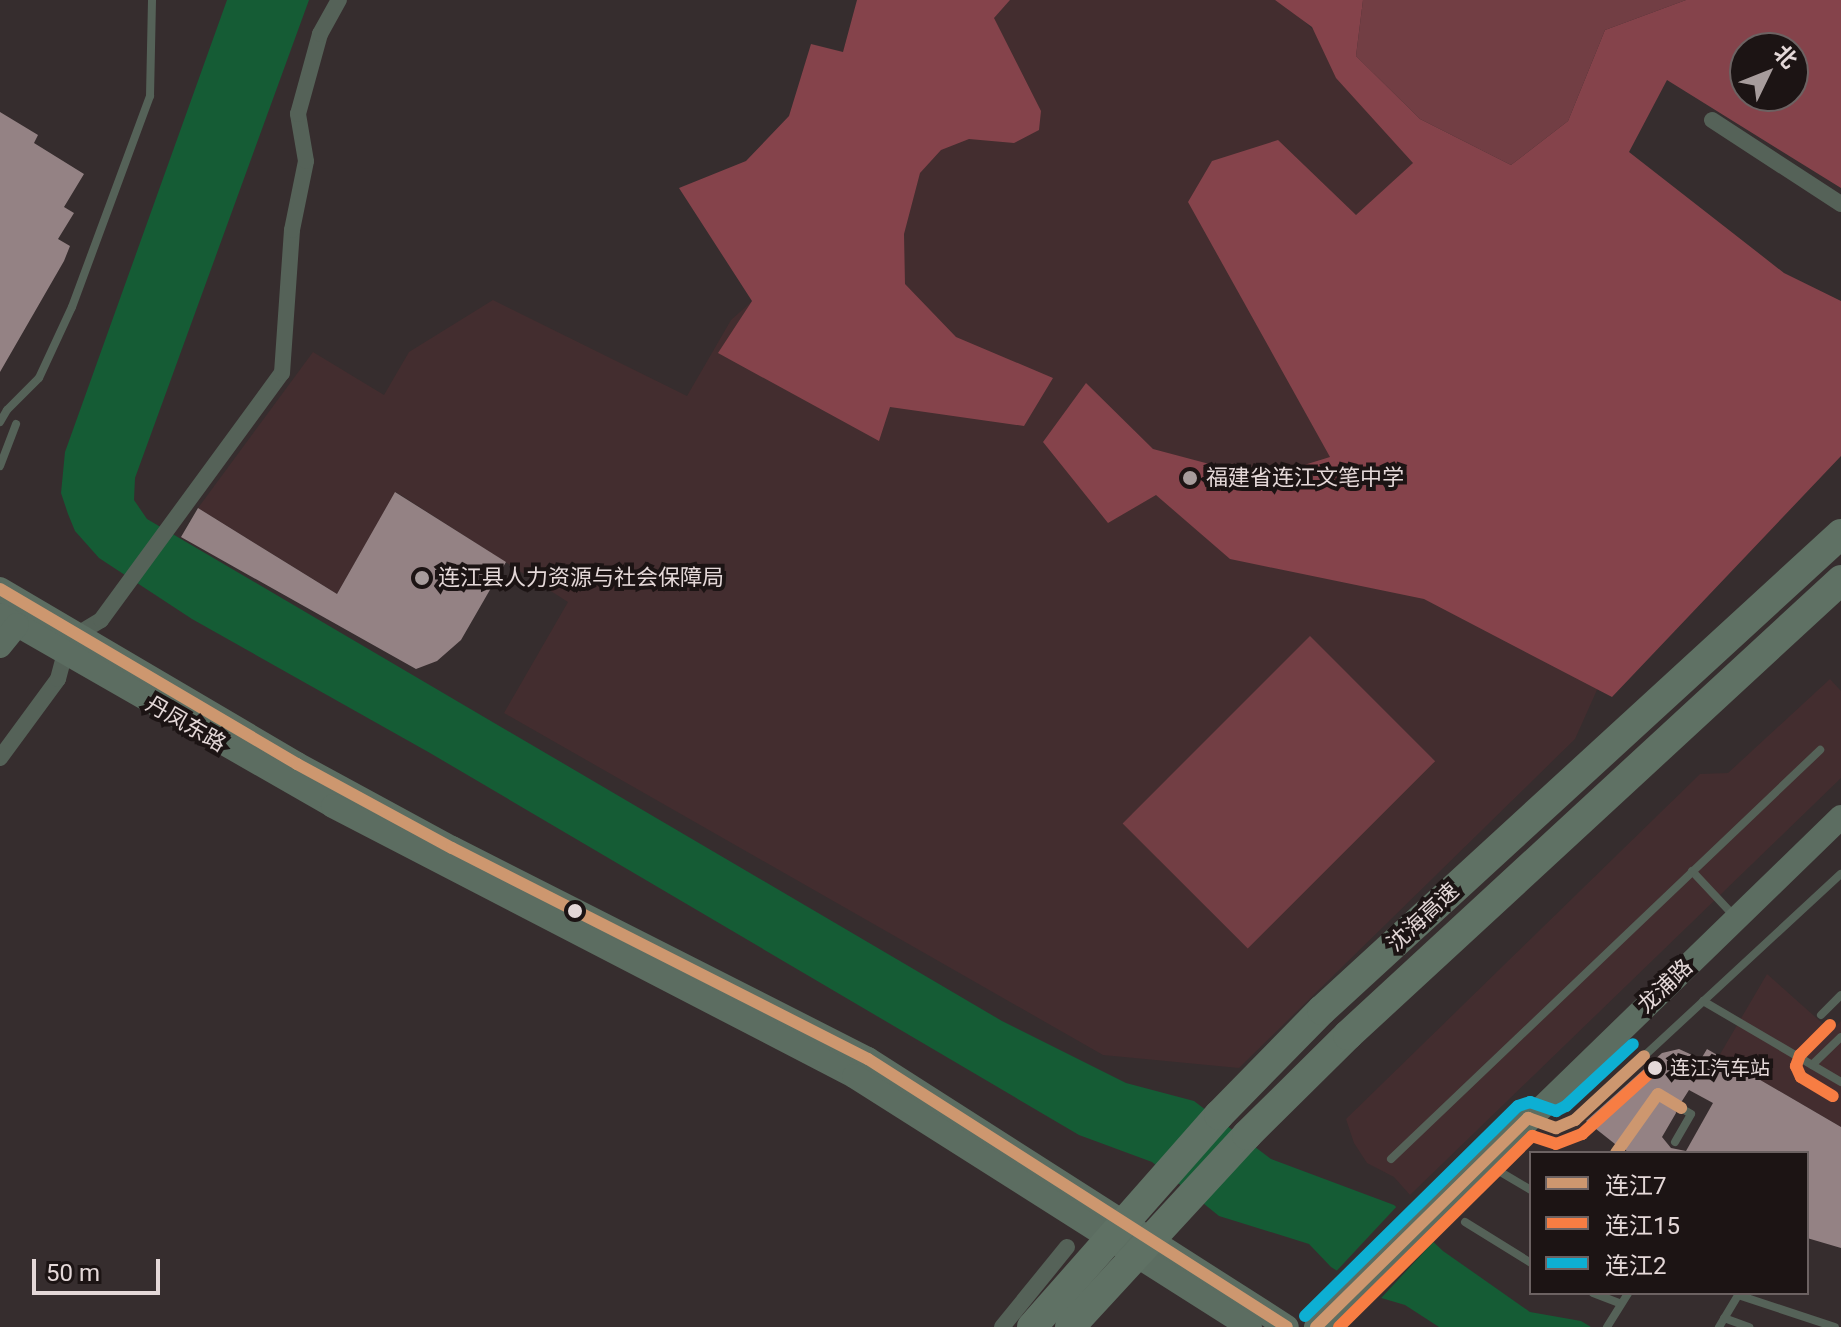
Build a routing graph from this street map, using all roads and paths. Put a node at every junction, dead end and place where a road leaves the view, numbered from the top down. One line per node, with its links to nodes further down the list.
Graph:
1 (152, 0): 5 (lane)
2 (339, 0): 12 (street)
3 (1712, 120): 4 (street)
4 (1841, 204)
5 (0, 422)
6 (16, 424): 7 (lane)
7 (0, 466)
8 (1841, 534): 41 (highway, 沈海高速)
9 (1841, 580): 42 (highway, 沈海高速)
10 (0, 589): 12 (main road, 丹凤东路)
11 (8, 620): 12 (main road, 丹凤东路); 13 (main road)
12 (70, 644): 15 (street); 43 (main road, 丹凤东路); 44 (main road, 丹凤东路)
13 (0, 646)
14 (1820, 750): 17 (lane)
15 (0, 758)
16 (1841, 817): 19 (main road, 龙浦路)
17 (1692, 871): 19 (lane); 29 (lane)
18 (1841, 874): 21 (lane)
19 (1736, 918): 27 (main road, 龙浦路)
20 (1841, 995): 22 (lane)
21 (1703, 1001): 24 (lane); 27 (lane)
22 (1821, 1015)
23 (1841, 1037): 24 (lane)
24 (1812, 1065): 25 (lane)
25 (1841, 1082)
26 (1681, 1108): 28 (lane)
27 (1528, 1118): 30 (main road, 龙浦路)
28 (1675, 1142)
29 (1391, 1159)
30 (1483, 1161): 31 (lane); 45 (main road, 龙浦路)
31 (1529, 1189)
32 (1465, 1222): 34 (lane)
33 (1067, 1247): 40 (street)
34 (1529, 1262)
35 (1598, 1295): 37 (lane)
36 (1627, 1295): 37 (lane)
37 (1621, 1304): 39 (lane)
38 (1724, 1318): 46 (lane); 47 (lane); 48 (lane)
39 (1609, 1324)
40 (1002, 1327)
41 (1032, 1327)
42 (1070, 1327)
43 (1250, 1327)
44 (1287, 1327)
45 (1316, 1327)
46 (1719, 1327)
47 (1749, 1327)
48 (1835, 1327)

